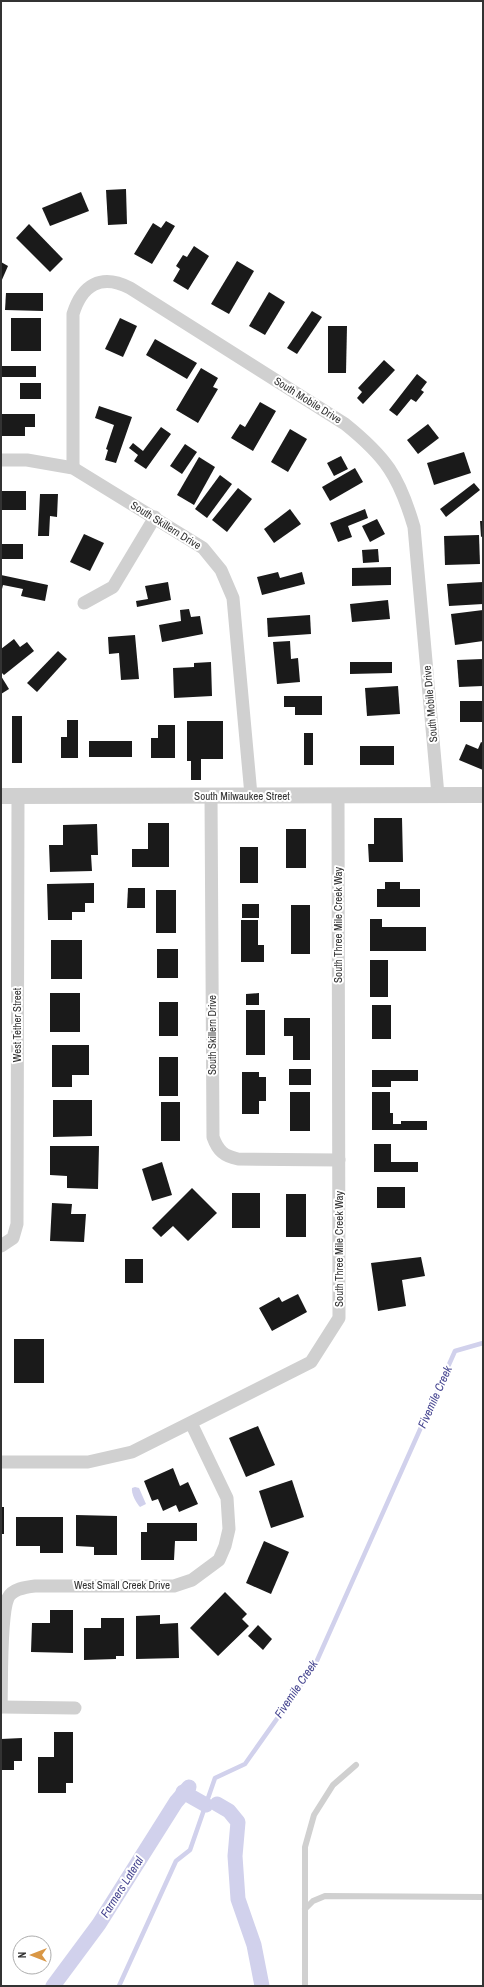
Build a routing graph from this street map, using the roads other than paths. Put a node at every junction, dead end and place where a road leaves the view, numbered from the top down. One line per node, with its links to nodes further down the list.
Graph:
1 (1, 460): 2 (street, South Skillern Drive)
2 (73, 468): 3 (street, South Skillern Drive); 5 (street, South Mobile Drive)
3 (155, 517): 4 (street); 10 (street, South Skillern Drive)
4 (84, 603)
5 (438, 795): 6 (street, South Milwaukee Street); 11 (street, South Milwaukee Street)
6 (483, 795)
7 (1, 796): 8 (street, South Milwaukee Street)
8 (18, 796): 9 (street, South Milwaukee Street); 13 (street, West Tether Street)
9 (211, 796): 10 (street, South Milwaukee Street); 12 (street, South Skillern Drive)
10 (251, 796): 11 (street, South Milwaukee Street)
11 (338, 796): 12 (street, South Three Mile Creek Way)
12 (339, 1160): 14 (street, South Three Mile Creek Way)
13 (1, 1246)
14 (191, 1422): 15 (street, South Three Mile Creek Way); 16 (street, West Small Creek Drive)
15 (1, 1462)
16 (1, 1707): 17 (street)
17 (75, 1708)
18 (356, 1765): 20 (lane)
19 (483, 1897): 20 (lane)
20 (305, 1909): 21 (lane)
21 (305, 1986)

